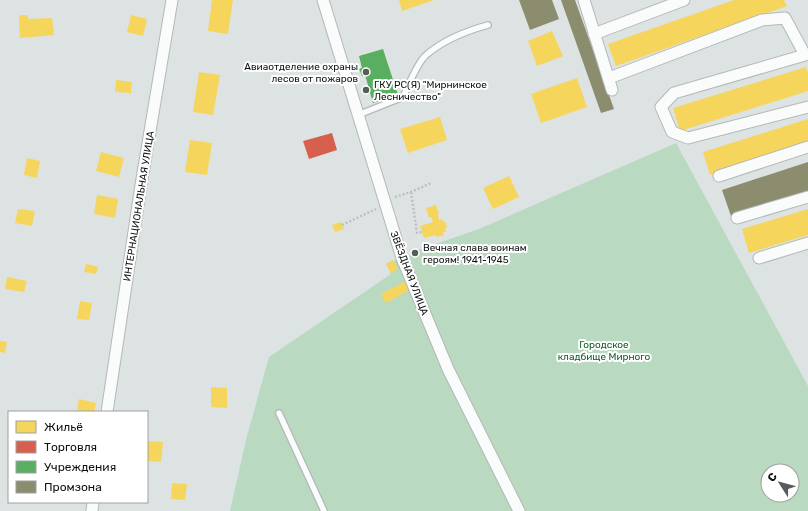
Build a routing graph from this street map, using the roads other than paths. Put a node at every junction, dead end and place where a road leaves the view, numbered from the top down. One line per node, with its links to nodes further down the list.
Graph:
1 (172, 0): 18 (street, ИНТЕРНАЦИОНАЛЬНАЯ УЛИЦА)
2 (323, 0): 11 (street, ЗВЁЗДНАЯ УЛИЦА)
3 (584, 0): 6 (street)
4 (684, 0): 6 (street)
5 (488, 25): 11 (lane)
6 (594, 34): 8 (street)
7 (807, 59): 8 (street); 10 (street)
8 (609, 78): 9 (street)
9 (612, 90)
10 (808, 107)
11 (358, 115): 21 (street, ЗВЁЗДНАЯ УЛИЦА)
12 (808, 147): 13 (street)
13 (719, 176)
14 (808, 197): 15 (street)
15 (737, 218)
16 (808, 244): 17 (street)
17 (759, 258)
18 (107, 411)
19 (279, 413): 20 (lane)
20 (324, 511)
21 (519, 511)

